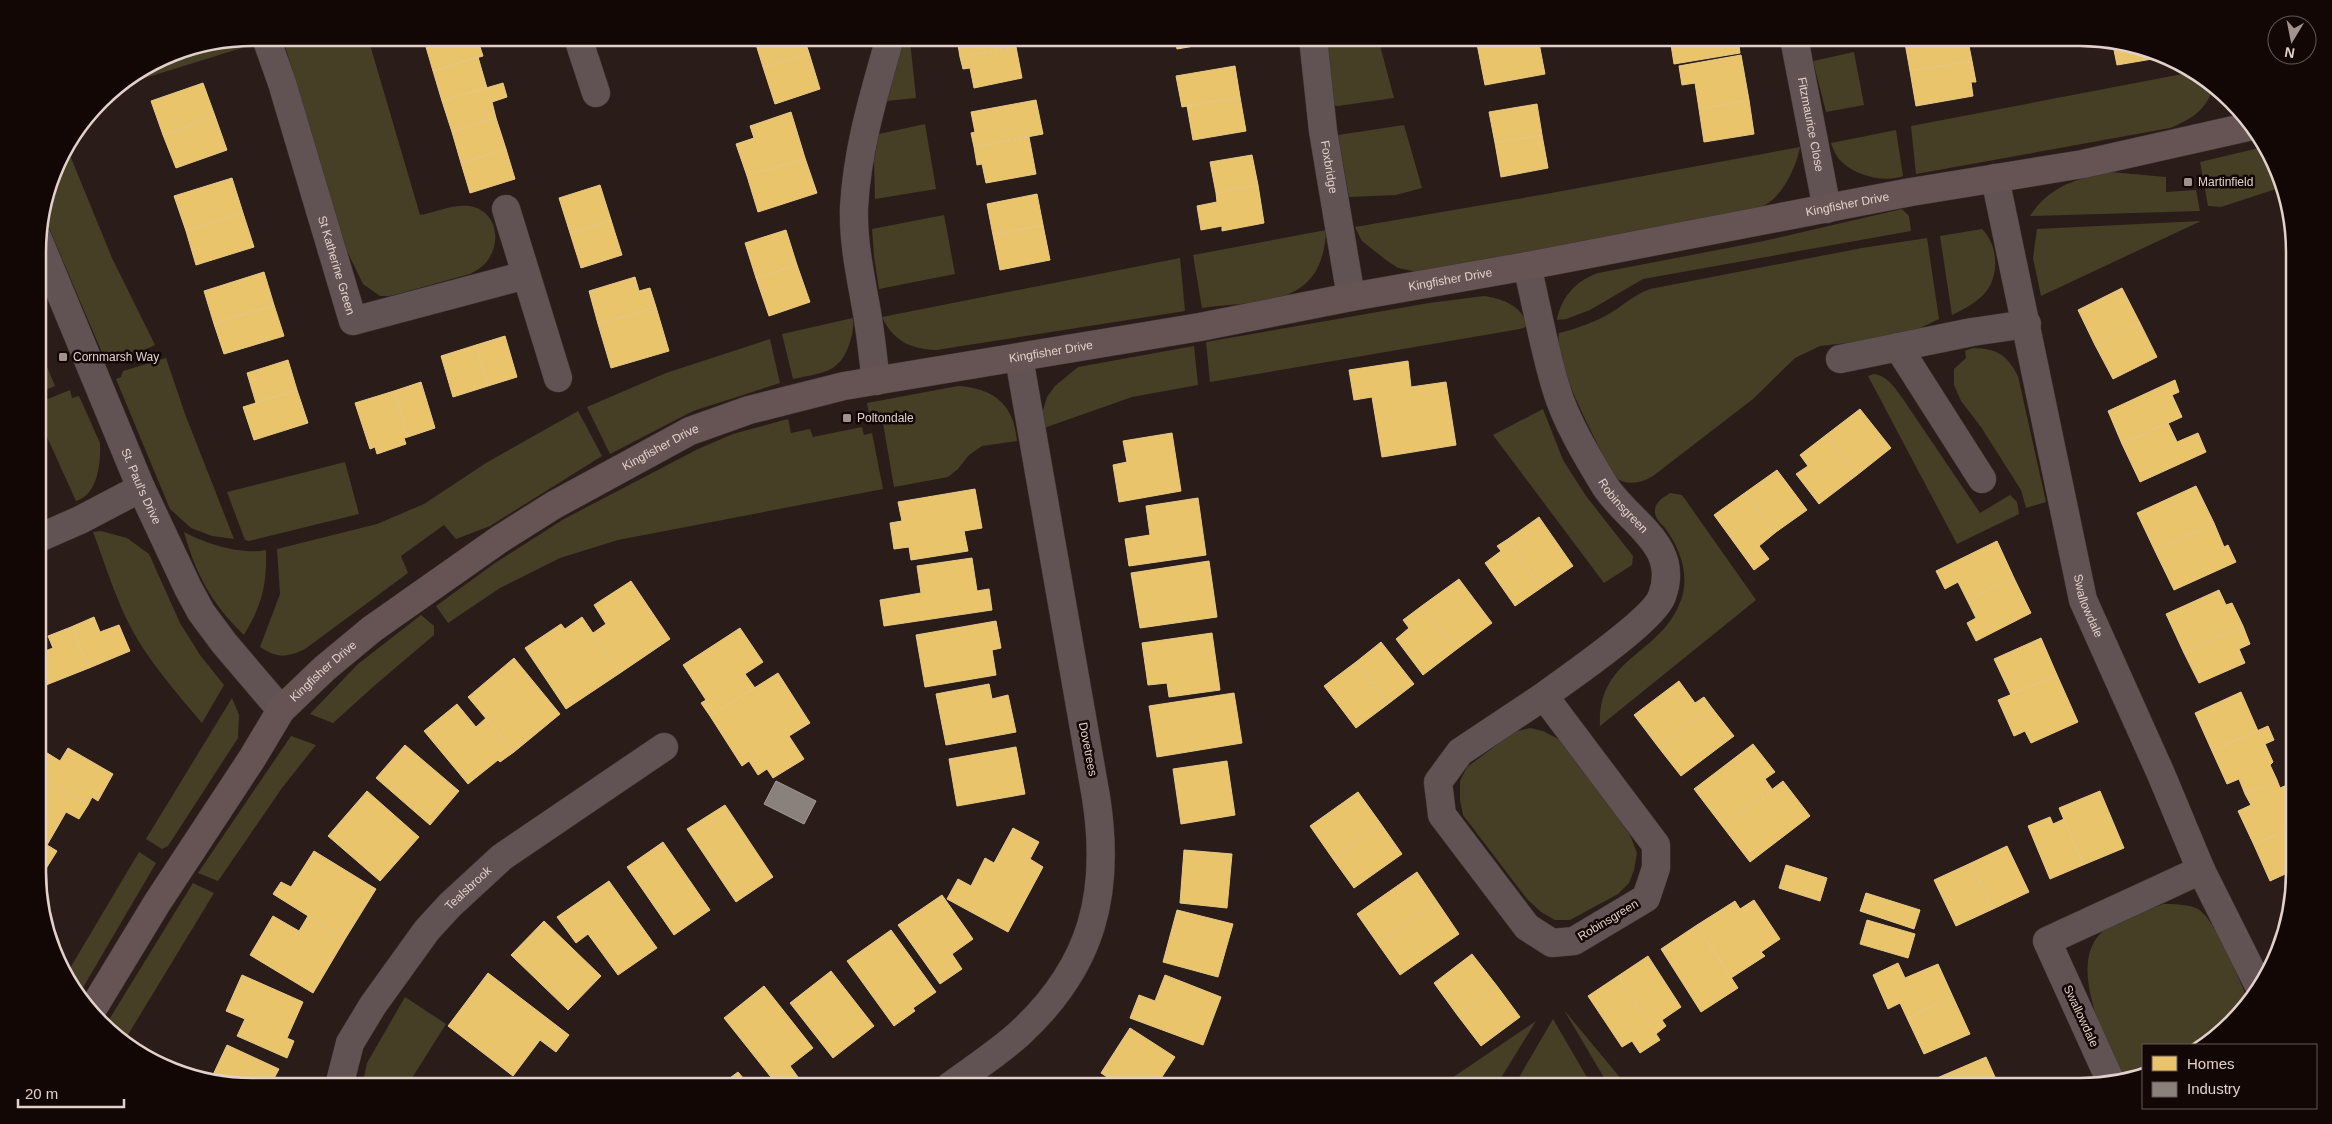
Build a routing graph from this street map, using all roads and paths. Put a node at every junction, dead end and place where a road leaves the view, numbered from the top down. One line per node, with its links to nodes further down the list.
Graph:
1 (269, 46): 13 (street, St Katherine Green)
2 (581, 46): 6 (street)
3 (888, 46): 20 (street)
4 (1314, 46): 14 (street, Foxbridge)
5 (1796, 46): 10 (street, Fitzmaurice Close)
6 (596, 93)
7 (2241, 125): 8 (street, Kingfisher Drive)
8 (1995, 178): 10 (street, Kingfisher Drive); 15 (street, Swallowdale)
9 (506, 209): 13 (street)
10 (1827, 209): 12 (street, Kingfisher Drive)
11 (46, 259): 22 (street, St. Paul's Drive)
12 (1527, 266): 14 (street, Kingfisher Drive); 24 (street, Robinsgreen)
13 (526, 275): 19 (street)
14 (1351, 297): 17 (street, Kingfisher Drive)
15 (2026, 324): 16 (street); 27 (street, Swallowdale)
16 (1898, 347): 18 (street); 21 (street)
17 (1018, 358): 20 (street, Kingfisher Drive); 32 (street, Dovetrees)
18 (1840, 359)
19 (558, 378)
20 (876, 381): 25 (street, Kingfisher Drive)
21 (1982, 480)
22 (141, 488): 23 (street); 25 (street, St. Paul's Drive)
23 (46, 535)
24 (1544, 696): 24 (street, Robinsgreen)
25 (281, 710): 29 (street, Kingfisher Drive)
26 (664, 747): 31 (street, Tealsbrook)
27 (2201, 870): 28 (street, Swallowdale); 30 (street, Swallowdale)
28 (2255, 979)
29 (95, 1005)
30 (2108, 1076)
31 (341, 1078)
32 (961, 1078)

